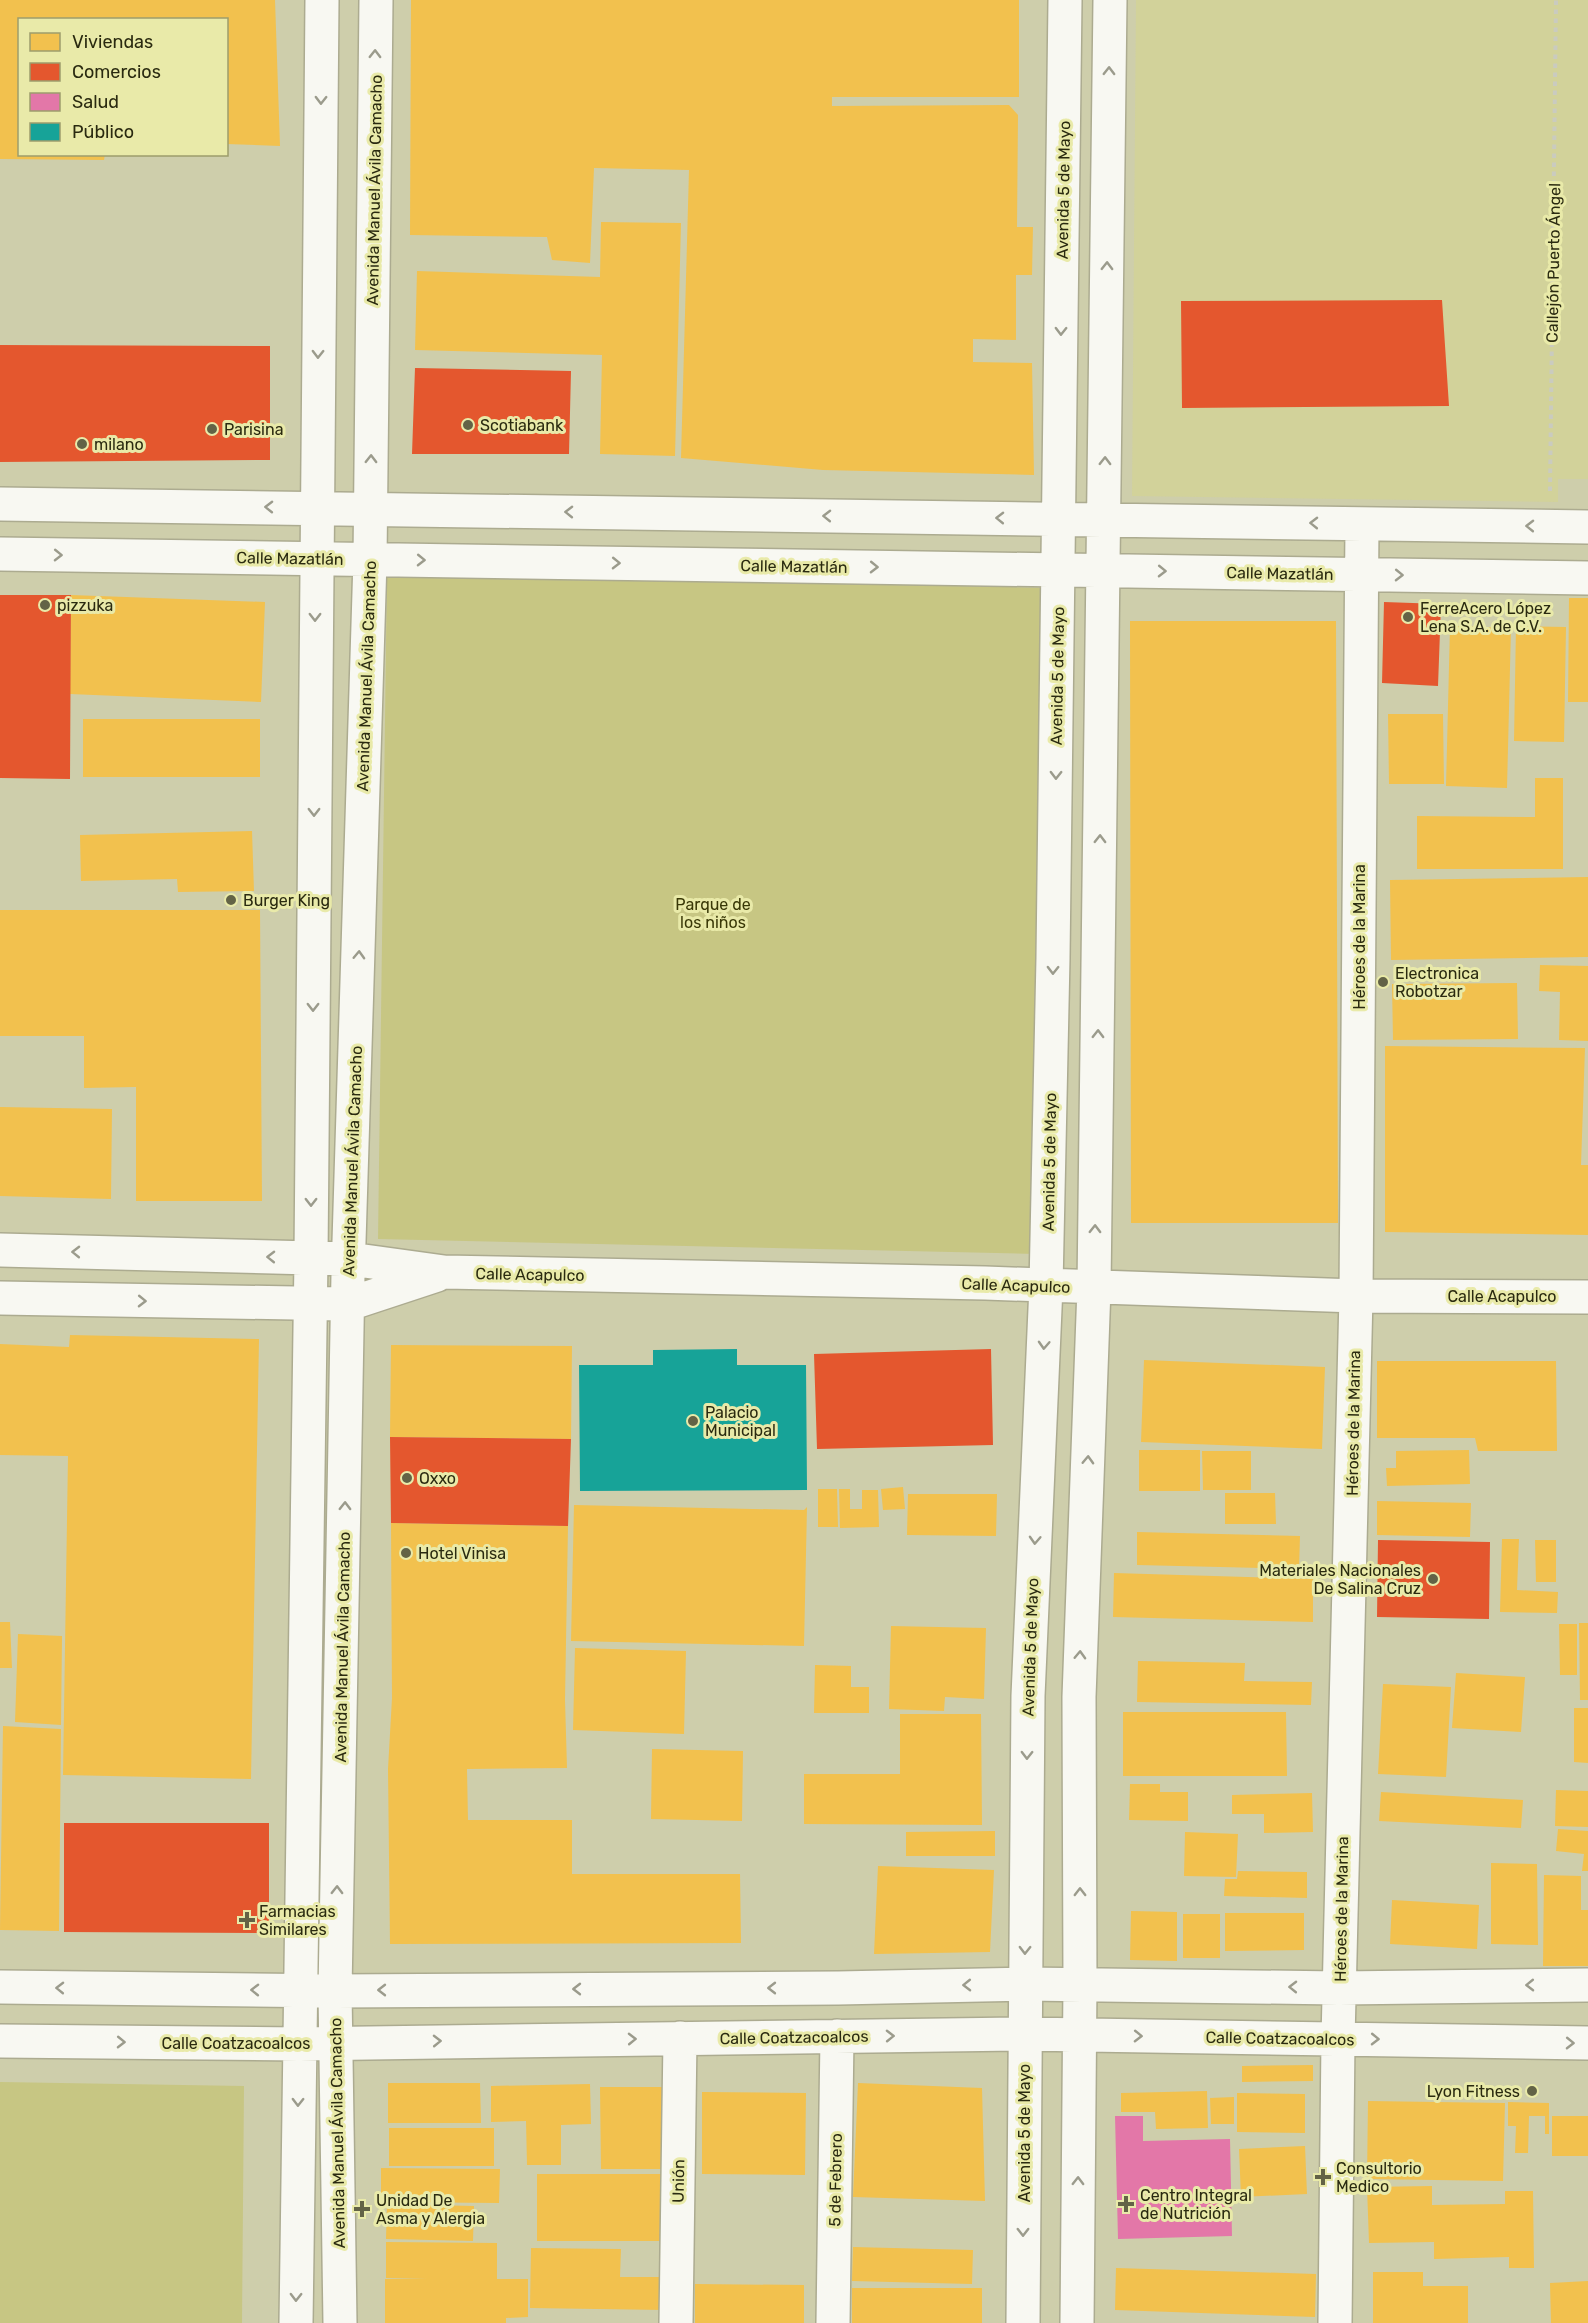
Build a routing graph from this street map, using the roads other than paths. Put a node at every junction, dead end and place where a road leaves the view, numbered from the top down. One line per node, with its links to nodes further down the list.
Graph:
1 (322, 0): 6 (street, one-way to 6)
2 (376, 0): 7 (street, Avenida Manuel Ávila Camacho, one-way to 2)
3 (1065, 0): 8 (street, Avenida 5 de Mayo, one-way to 8)
4 (1110, 0): 9 (street, one-way to 4)
5 (0, 504): 6 (street, one-way to 5)
6 (316, 508): 7 (street); 13 (street)
7 (370, 509): 8 (street, one-way to 7); 14 (street, Avenida Manuel Ávila Camacho)
8 (1059, 519): 9 (street); 15 (street, Avenida 5 de Mayo)
9 (1104, 520): 10 (street, one-way to 9); 16 (street)
10 (1362, 524): 11 (street, one-way to 10); 17 (street, Héroes de la Marina)
11 (1588, 527)
12 (0, 554): 13 (street, Calle Mazatlán, one-way to 13)
13 (316, 559): 14 (street, Calle Mazatlán); 20 (street, one-way to 20)
14 (370, 560): 15 (street, Calle Mazatlán, one-way to 15); 21 (street, Avenida Manuel Ávila Camacho, one-way to 14)
15 (1058, 570): 16 (street, Calle Mazatlán); 23 (street, Avenida 5 de Mayo, one-way to 23)
16 (1103, 571): 17 (street, Calle Mazatlán, one-way to 17); 24 (street, one-way to 16)
17 (1362, 574): 18 (street, Calle Mazatlán, one-way to 18); 25 (street, Héroes de la Marina)
18 (1588, 578)
19 (0, 1250): 20 (street, Calle Acapulco, one-way to 19)
20 (311, 1258): 21 (street, Calle Acapulco); 28 (street)
21 (350, 1259): 22 (street, Calle Acapulco); 29 (street, Avenida Manuel Ávila Camacho)
22 (444, 1272): 23 (street, Calle Acapulco); 29 (street, Calle Acapulco)
23 (1046, 1286): 24 (street, Calle Acapulco); 30 (street, Avenida 5 de Mayo, one-way to 30)
24 (1095, 1288): 25 (street, Calle Acapulco); 31 (street, one-way to 24)
25 (1356, 1296): 26 (street, Calle Acapulco); 36 (street, Héroes de la Marina)
26 (1588, 1297)
27 (0, 1298): 28 (street, Calle Acapulco, one-way to 28)
28 (310, 1304): 29 (street, Calle Acapulco); 37 (street)
29 (349, 1304): 38 (street, Avenida Manuel Ávila Camacho, one-way to 29)
30 (1028, 1696): 31 (street); 32 (street, Avenida 5 de Mayo, one-way to 32)
31 (1079, 1697): 33 (street, one-way to 31)
32 (1025, 1984): 33 (street); 38 (street, one-way to 38); 39 (street, Avenida 5 de Mayo)
33 (1080, 1984): 36 (street, one-way to 33); 40 (street)
34 (1588, 1984): 36 (street, one-way to 36)
35 (0, 1988): 37 (street, one-way to 35)
36 (1339, 1988): 43 (street, Héroes de la Marina)
37 (300, 1990): 38 (street); 47 (street)
38 (335, 1991): 45 (street, Avenida Manuel Ávila Camacho)
39 (1025, 2034): 40 (street, Calle Coatzacoalcos); 41 (street, Calle Coatzacoalcos, one-way to 39); 52 (street, Avenida 5 de Mayo, one-way to 52)
40 (1080, 2035): 43 (street, Calle Coatzacoalcos, one-way to 43); 53 (street, one-way to 40)
41 (837, 2037): 42 (street, Calle Coatzacoalcos); 51 (street, 5 de Febrero)
42 (680, 2038): 45 (street, Calle Coatzacoalcos, one-way to 42); 50 (street, Unión)
43 (1338, 2039): 46 (street, Calle Coatzacoalcos, one-way to 46); 54 (street, Héroes de la Marina)
44 (0, 2041): 47 (street, Calle Coatzacoalcos, one-way to 47)
45 (337, 2043): 47 (street, Calle Coatzacoalcos); 49 (street, Avenida Manuel Ávila Camacho)
46 (1588, 2043)
47 (299, 2044): 48 (street, one-way to 48)
48 (296, 2323)
49 (340, 2323)
50 (676, 2323)
51 (833, 2323)
52 (1023, 2323)
53 (1077, 2323)
54 (1335, 2323)

